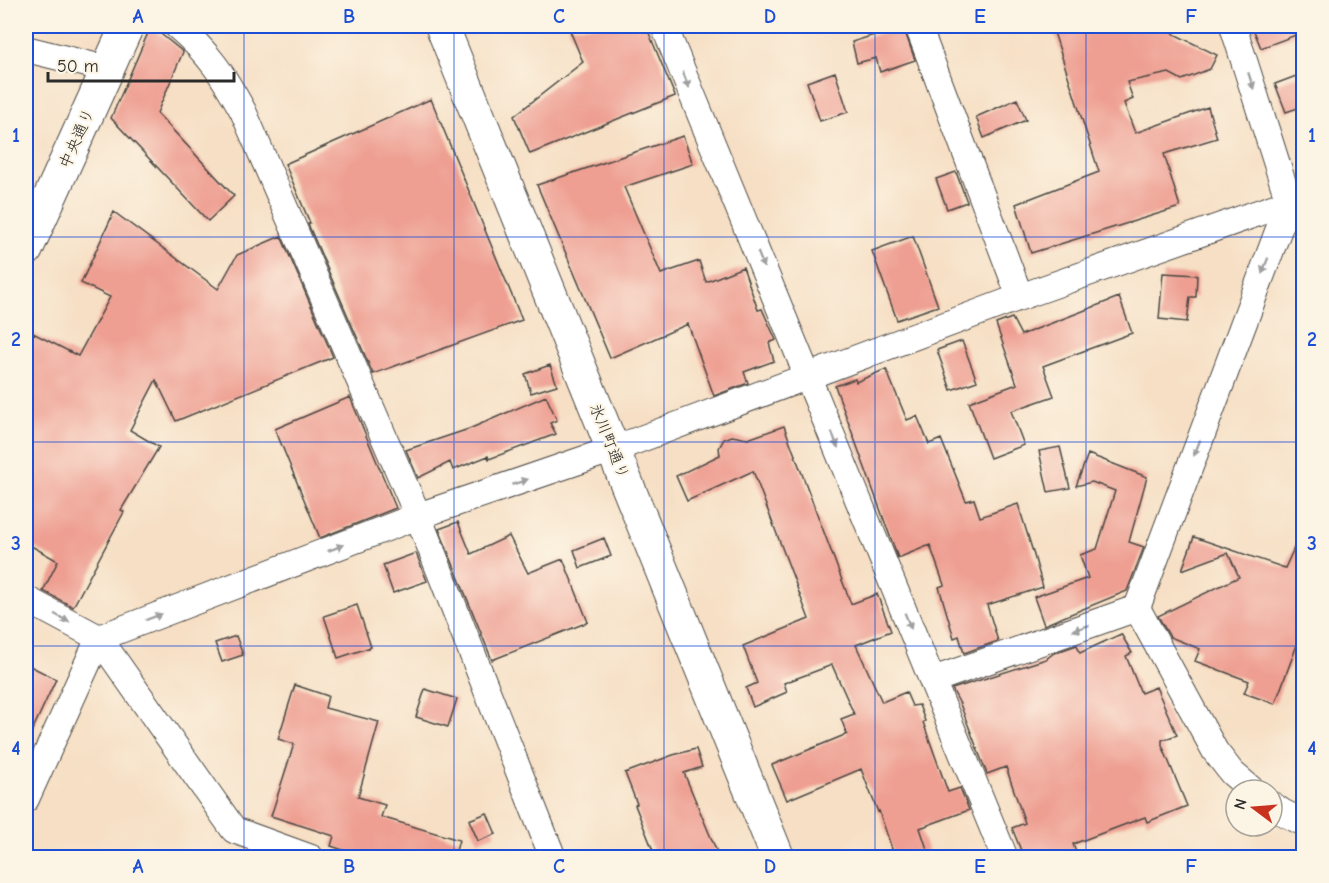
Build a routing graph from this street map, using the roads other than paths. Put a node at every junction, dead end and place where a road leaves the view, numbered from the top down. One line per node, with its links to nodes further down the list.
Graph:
1 (127, 26): 8 (street, 中央通り)
2 (177, 26): 14 (street)
3 (442, 26): 13 (street, 氷川町通り)
4 (664, 26): 12 (street, one-way to 12)
5 (918, 26): 11 (street)
6 (1233, 26): 9 (street, one-way to 9)
7 (26, 49): 8 (street)
8 (107, 69): 10 (street, 中央通り)
9 (1296, 205): 11 (street); 16 (street, one-way to 16)
10 (26, 250)
11 (1020, 297): 12 (street)
12 (808, 377): 13 (street); 18 (street, one-way to 18)
13 (614, 449): 14 (street, one-way to 13); 25 (street, 氷川町通り)
14 (418, 516): 17 (street, one-way to 14); 23 (street)
15 (26, 599): 17 (street, one-way to 17)
16 (1137, 608): 18 (street, one-way to 18); 19 (street)
17 (99, 638): 20 (street); 24 (street)
18 (933, 680): 26 (street)
19 (1238, 778)
20 (26, 799)
21 (1284, 813): 22 (street)
22 (1304, 823)
23 (549, 857)
24 (311, 858)
25 (778, 858)
26 (1005, 858)

